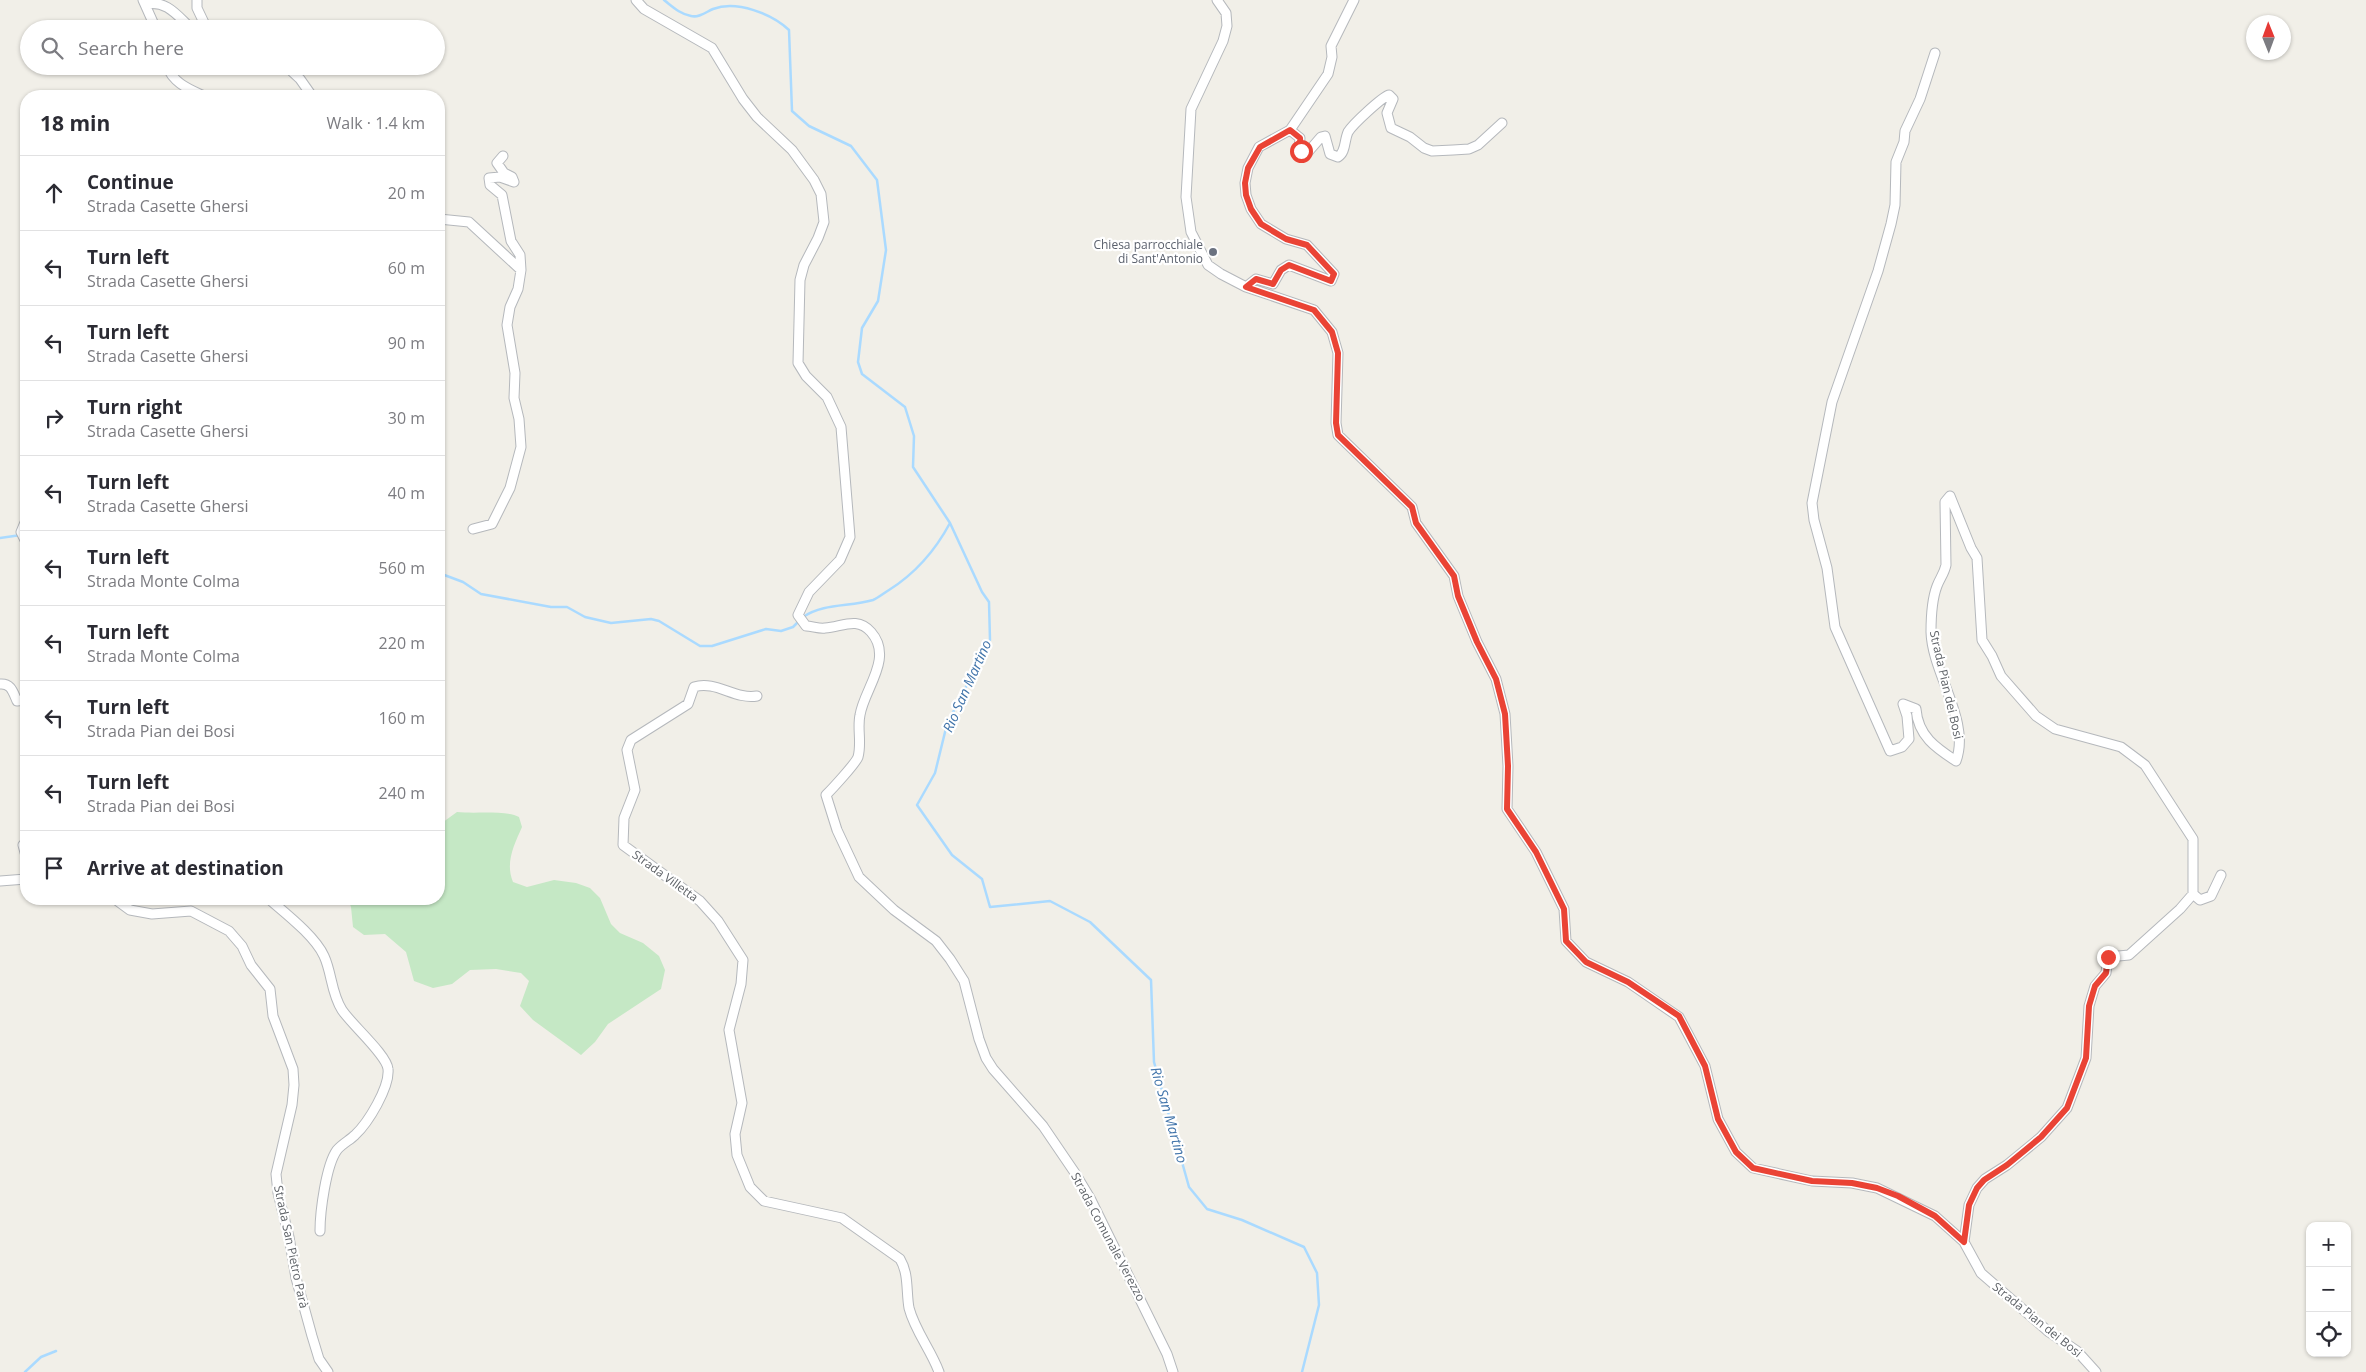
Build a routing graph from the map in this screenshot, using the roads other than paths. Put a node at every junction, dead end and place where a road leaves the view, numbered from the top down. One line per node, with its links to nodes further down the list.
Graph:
1 (197, 0): 8 (street)
2 (636, 0): 34 (street, Strada Comunale Verezzo)
3 (1217, 0): 19 (street)
4 (1354, 0): 15 (street)
5 (144, 2): 6 (street); 7 (street)
6 (152, 20)
7 (183, 20)
8 (203, 20)
9 (1935, 53): 27 (street, Strada Pian dei Bosi)
10 (173, 75): 12 (street)
11 (296, 75): 13 (street)
12 (191, 90)
13 (308, 90)
14 (1502, 123): 15 (street)
15 (1290, 130): 19 (street)
16 (503, 156): 18 (street)
17 (445, 220): 18 (street)
18 (521, 270): 20 (street)
19 (1246, 287): 31 (street, Strada Pian dei Bosi)
20 (473, 529)
21 (0, 684): 23 (street)
22 (757, 696): 33 (street, Strada Villetta)
23 (20, 701)
24 (2221, 875): 27 (street)
25 (20, 880): 26 (street)
26 (0, 882)
27 (2193, 894): 31 (street)
28 (123, 905): 32 (street, Strada San Pietro Parà)
29 (276, 905): 30 (street)
30 (320, 1231)
31 (1964, 1242): 35 (street, Strada Pian dei Bosi)
32 (328, 1372)
33 (939, 1372)
34 (1173, 1372)
35 (2096, 1372)

